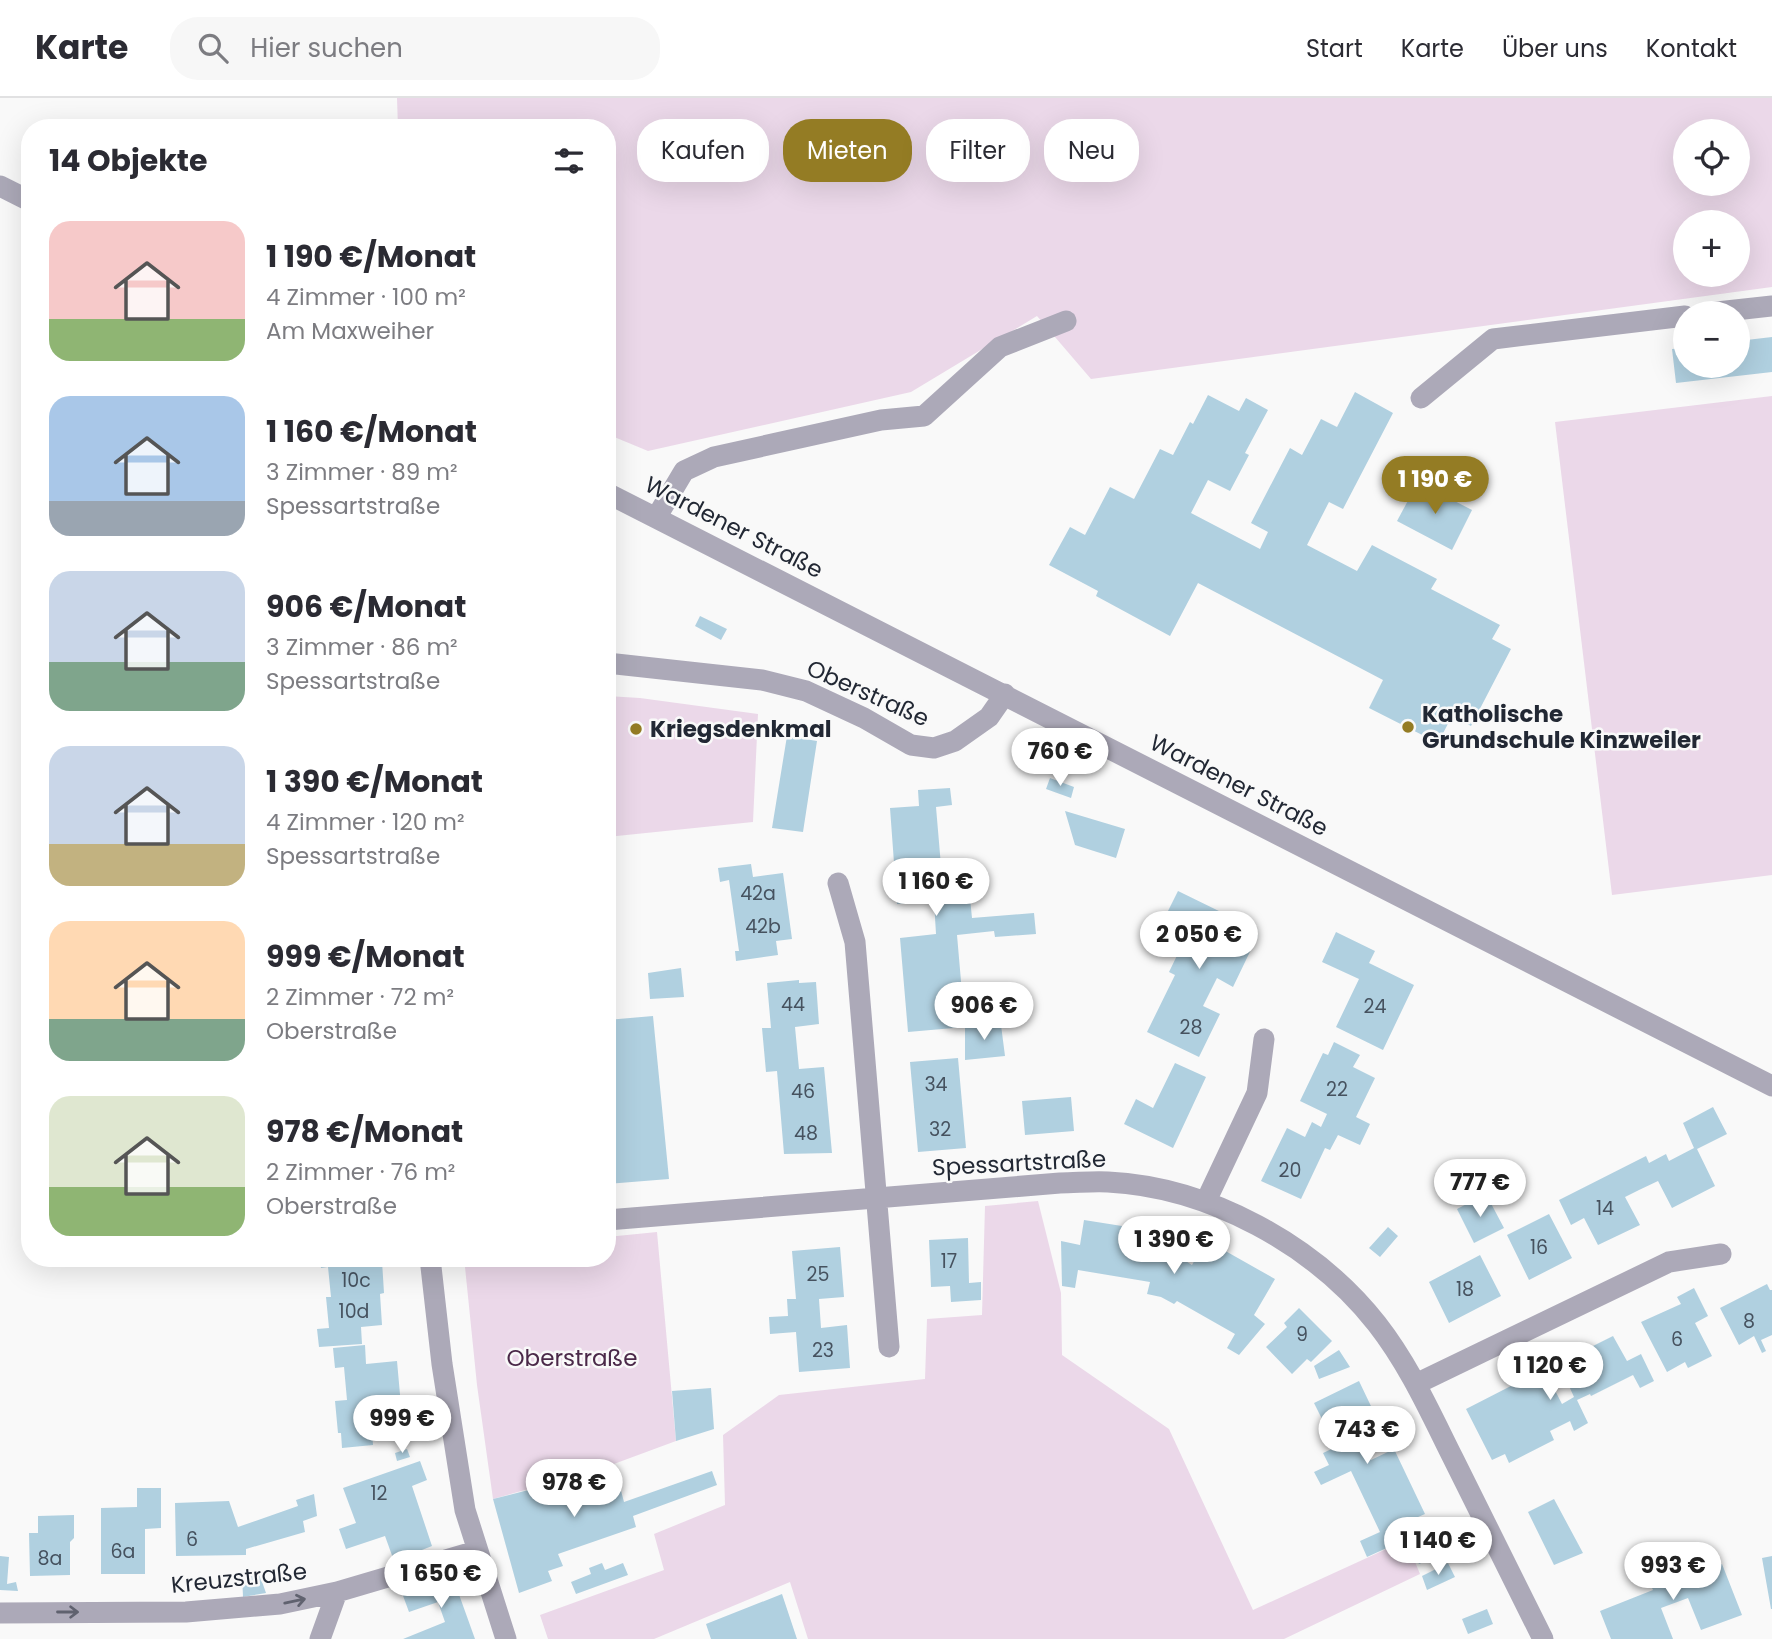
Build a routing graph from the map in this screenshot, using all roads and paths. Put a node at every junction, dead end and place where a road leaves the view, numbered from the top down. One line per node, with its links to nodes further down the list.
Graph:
1 (0, 186): 2 (street)
2 (21, 196)
3 (1772, 306): 4 (street)
4 (1750, 308)
5 (1673, 317): 7 (street)
6 (1066, 321): 9 (street)
7 (1421, 398)
8 (616, 498): 9 (street, Wardener Straße)
9 (656, 518): 11 (street, Wardener Straße)
10 (616, 664): 11 (street, Oberstraße)
11 (1005, 694): 14 (street, Wardener Straße)
12 (838, 883): 15 (street)
13 (1264, 1039): 16 (street)
14 (1772, 1086)
15 (876, 1199): 16 (street, Spessartstraße); 17 (street, Spessartstraße); 20 (street)
16 (1206, 1201): 21 (street, Spessartstraße)
17 (616, 1219)
18 (1721, 1254): 21 (street)
19 (431, 1267): 22 (street)
20 (889, 1347)
21 (1416, 1384): 27 (street, Spessartstraße)
22 (476, 1551): 23 (street, Kreuzstraße); 26 (street)
23 (337, 1592): 24 (street, Kreuzstraße, one-way to 23); 25 (street)
24 (0, 1612)
25 (320, 1639)
26 (506, 1639)
27 (1543, 1639)

